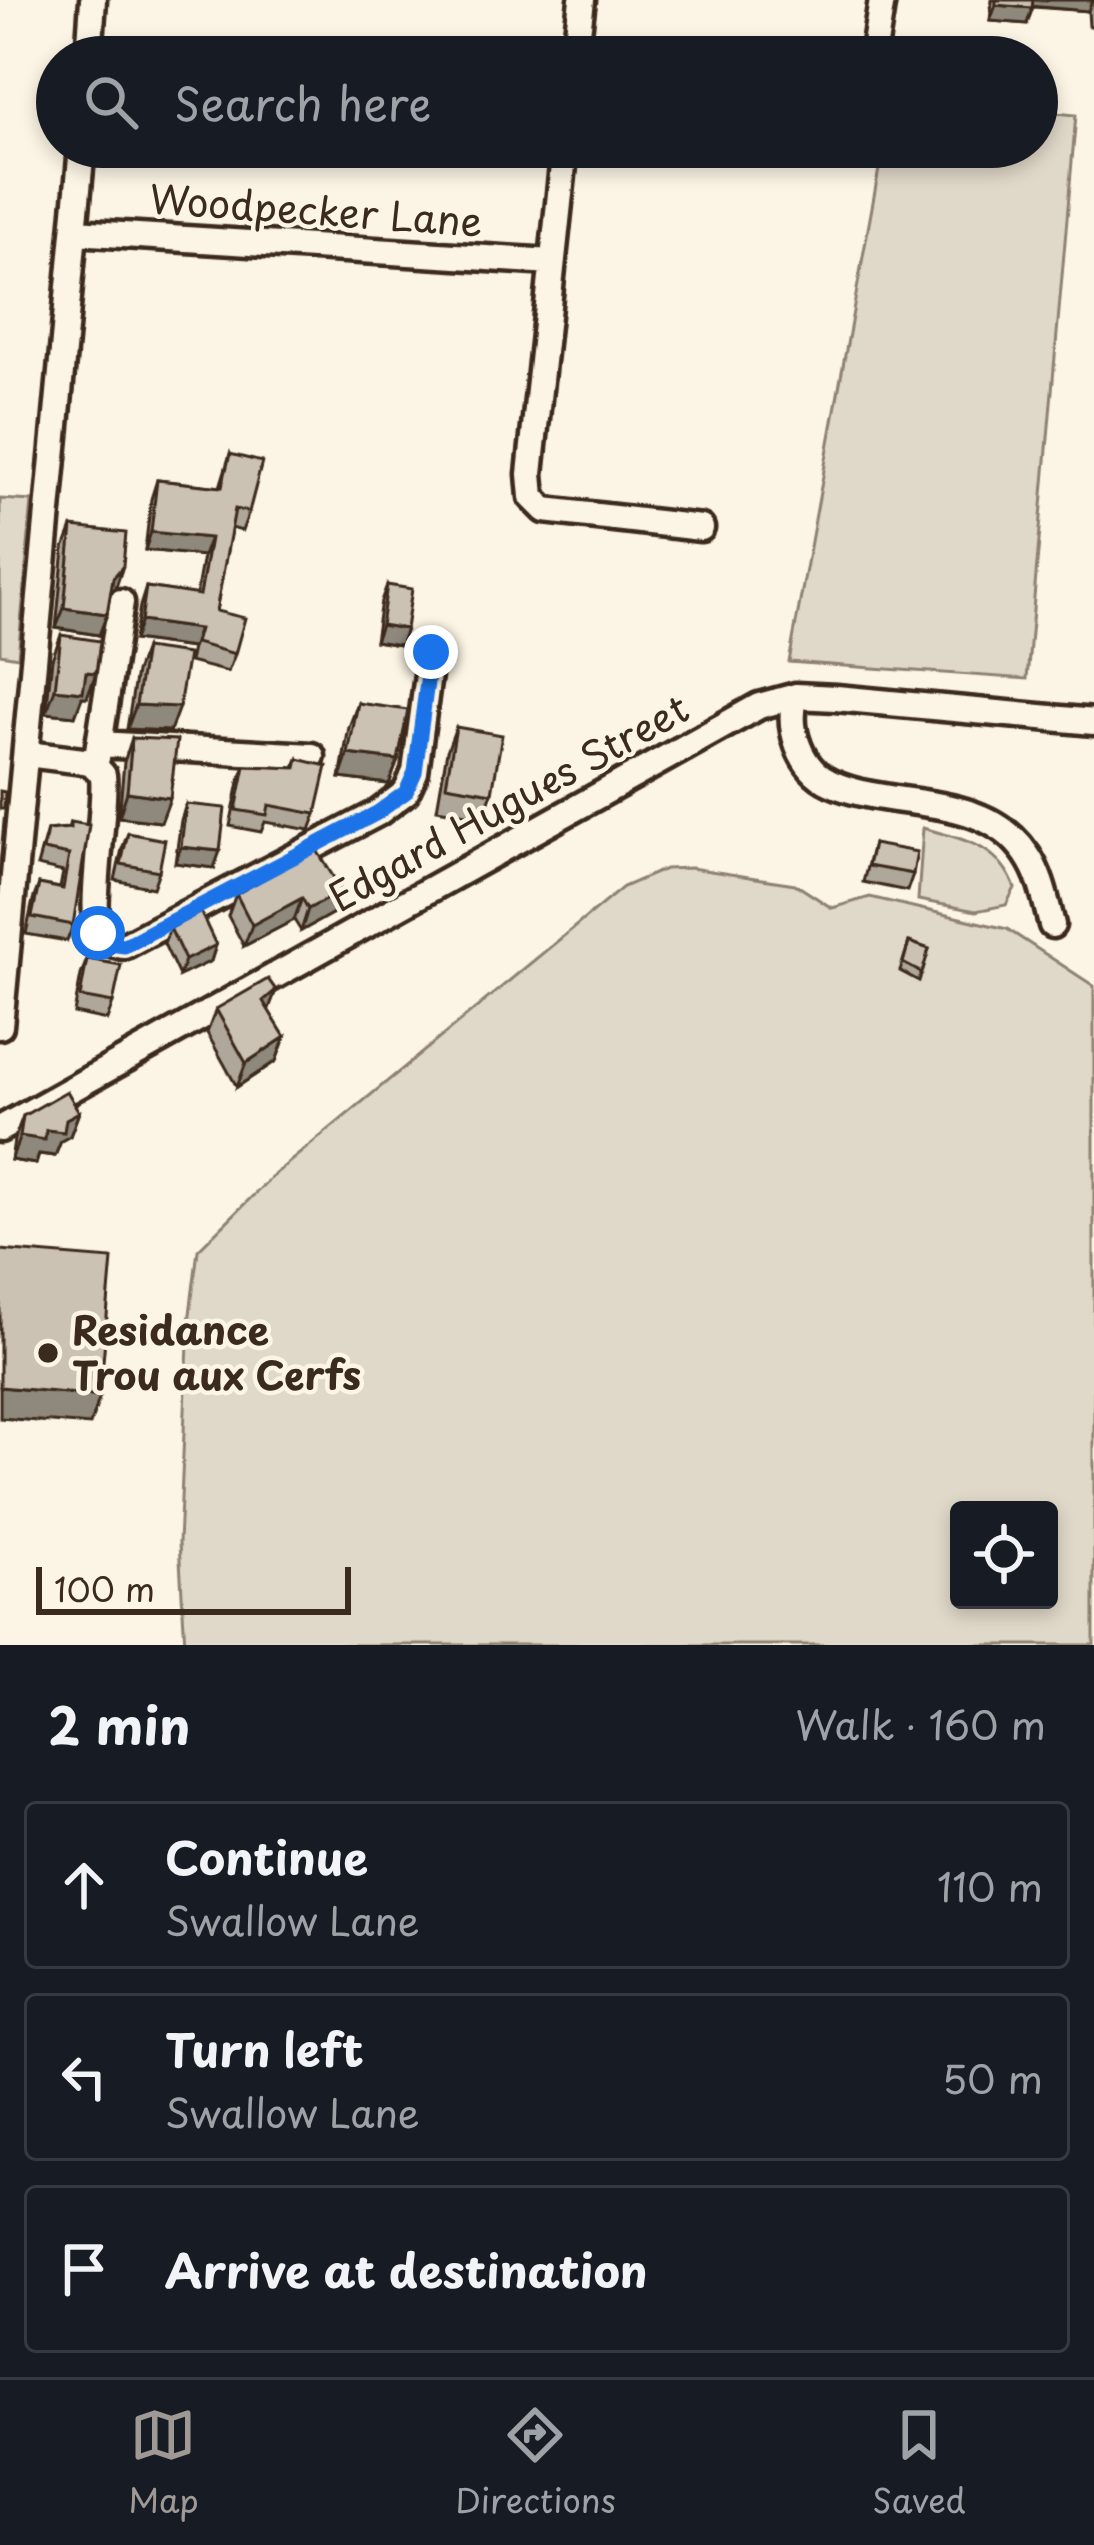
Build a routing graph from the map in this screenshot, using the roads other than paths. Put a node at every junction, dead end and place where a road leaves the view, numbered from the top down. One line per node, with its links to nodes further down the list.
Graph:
1 (94, 0): 4 (street)
2 (582, 0): 5 (street)
3 (883, 0): 6 (street)
4 (91, 36)
5 (578, 36)
6 (877, 36)
7 (80, 168): 9 (street)
8 (563, 168): 10 (street)
9 (75, 232): 10 (street, Woodpecker Lane); 16 (street)
10 (552, 262): 11 (street)
11 (700, 528)
12 (121, 602): 18 (street)
13 (431, 652): 18 (street)
14 (796, 696): 15 (street, Edgard Hugues Street); 20 (street); 22 (street, Edgard Hugues Street)
15 (1094, 722)
16 (26, 754): 18 (street); 19 (street)
17 (312, 755): 18 (street)
18 (99, 762)
19 (12, 780): 21 (street)
20 (1052, 925)
21 (0, 1026)
22 (0, 1129)

